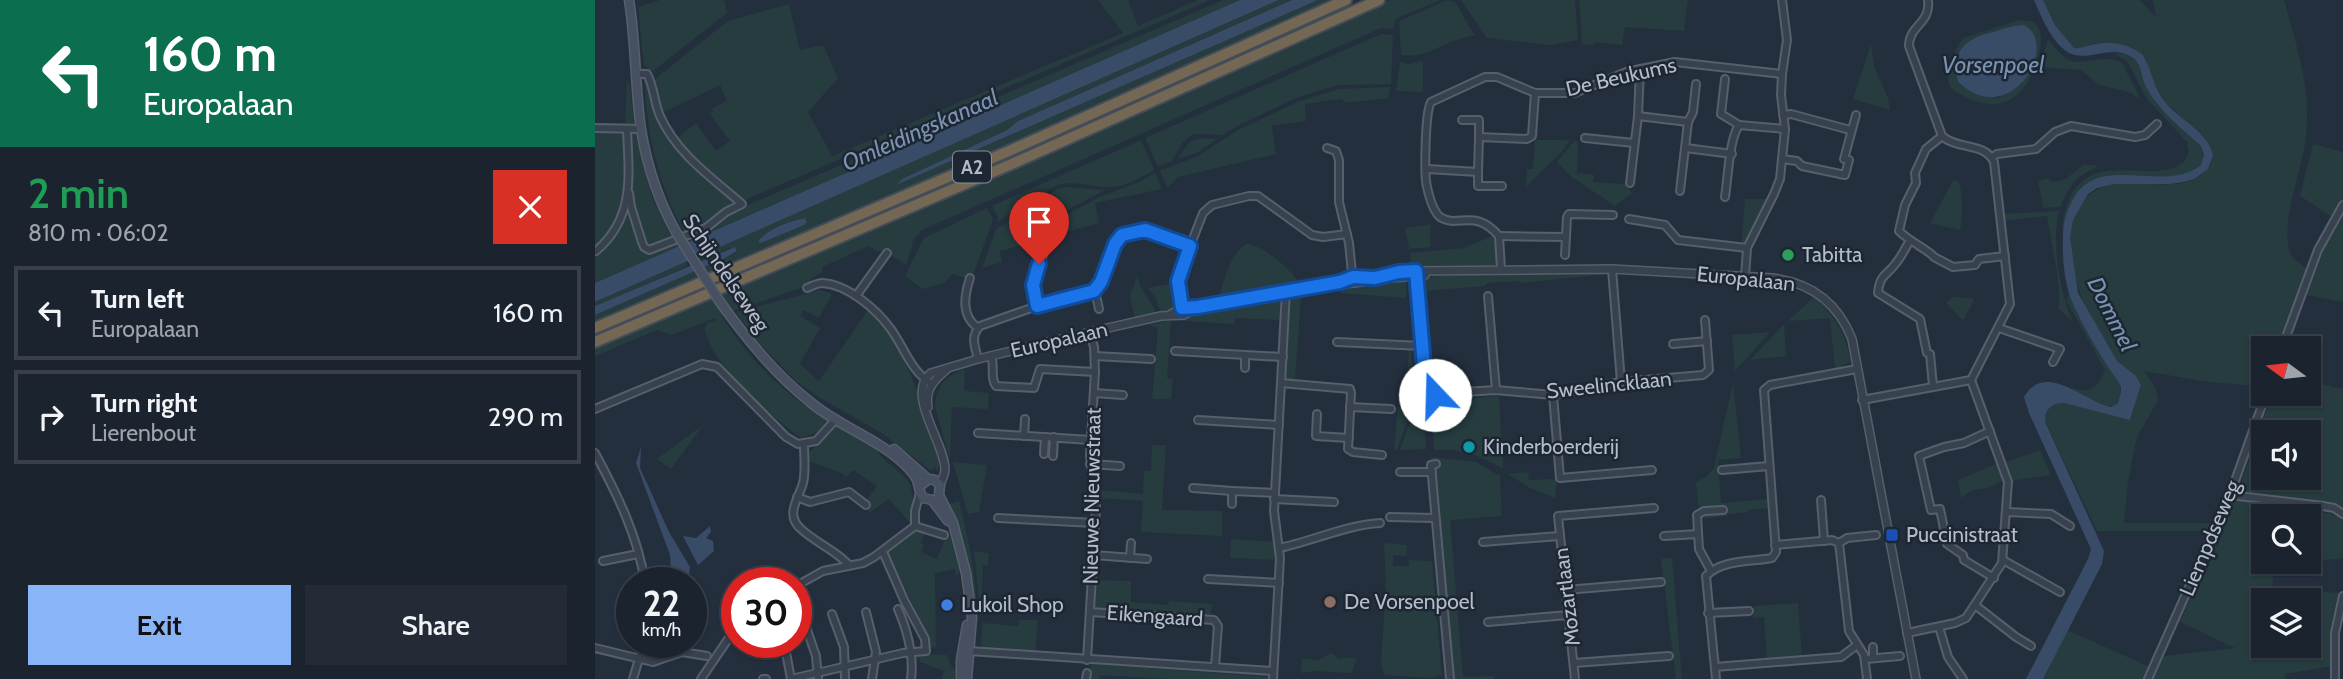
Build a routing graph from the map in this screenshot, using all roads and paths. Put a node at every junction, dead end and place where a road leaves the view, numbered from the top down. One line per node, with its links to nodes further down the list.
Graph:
1 (629, 0): 7 (main road, Schijndelseweg)
2 (1346, 0): 69 (highway, A2)
3 (1379, 0): 75 (highway, A2)
4 (1782, 0): 8 (street)
5 (1930, 1): 24 (street)
6 (1640, 69): 8 (street, De Beukums); 11 (street, De Beukums); 14 (street)
7 (637, 74): 20 (main road, Schijndelseweg); 38 (street)
8 (1782, 74): 12 (street)
9 (1725, 79): 18 (street)
10 (1696, 84): 16 (street)
11 (1535, 93): 25 (street); 33 (street, De Beukums)
12 (1783, 115): 21 (street); 23 (street)
13 (1856, 115): 23 (street)
14 (1638, 116): 16 (street); 27 (street)
15 (1462, 120): 25 (street)
16 (1688, 122): 29 (street)
17 (2157, 124): 31 (street)
18 (1739, 125): 21 (street); 30 (street)
19 (595, 128): 22 (street)
20 (641, 129): 22 (street); 108 (main road, Schijndelseweg, bridge)
21 (1785, 129): 32 (street)
22 (627, 130): 38 (street)
23 (1850, 130): 32 (street)
24 (1942, 136): 31 (street); 46 (street)
25 (1479, 137): 34 (street)
26 (1585, 138): 27 (street)
27 (1634, 143): 35 (street)
28 (1327, 148): 43 (street)
29 (1686, 148): 30 (street); 37 (street)
30 (1732, 154): 39 (street)
31 (1992, 157): 53 (street)
32 (1782, 159): 48 (street)
33 (1426, 169): 34 (street); 44 (street, De Beukums)
34 (1478, 172): 36 (street)
35 (1630, 183)
36 (1502, 186)
37 (1680, 191)
38 (629, 193): 50 (street)
39 (1725, 197)
40 (2343, 205): 73 (street)
41 (1613, 215): 45 (street)
42 (1629, 219): 48 (street)
43 (1347, 234): 47 (street); 59 (street)
44 (1499, 236): 45 (street); 54 (street)
45 (1565, 237): 52 (street)
46 (1909, 242): 53 (street); 96 (street)
47 (1190, 246): 61 (street); 67 (street)
48 (1747, 248): 57 (street)
49 (1045, 249): 65 (street)
50 (596, 251)
51 (887, 253): 63 (street)
52 (1565, 256)
53 (2005, 256): 71 (street)
54 (1501, 269): 55 (street, Europalaan); 56 (street, Europalaan)
55 (1612, 269): 57 (street, Europalaan); 93 (street)
56 (1416, 274): 59 (street, Europalaan); 78 (street)
57 (1745, 277): 89 (street, Europalaan)
58 (970, 278): 70 (street)
59 (1353, 280): 62 (street, Europalaan)
60 (807, 288): 63 (street)
61 (1094, 291): 65 (street); 66 (street)
62 (1286, 291): 67 (street, Europalaan); 83 (street)
63 (856, 296): 91 (street)
64 (1488, 296): 97 (street)
65 (1037, 306): 70 (street)
66 (1099, 309)
67 (1183, 311): 72 (street, Europalaan)
68 (1705, 320): 74 (street)
69 (595, 328)
70 (978, 328): 84 (street)
71 (1999, 328): 86 (street); 92 (street)
72 (1090, 332): 80 (street, Europalaan); 81 (street, Nieuwe Nieuwstraat)
73 (2286, 336)
74 (1707, 341): 77 (street); 93 (street, Sweelincklaan)
75 (595, 342)
76 (1337, 342): 78 (street)
77 (1673, 344)
78 (1422, 346): 97 (street, Sweelincklaan)
79 (1175, 351): 82 (street)
80 (991, 356): 84 (street, Europalaan); 90 (street)
81 (1095, 356): 85 (street); 90 (street, Nieuwe Nieuwstraat)
82 (1245, 356): 83 (street); 87 (street)
83 (1283, 357): 95 (street)
84 (978, 359): 88 (street, Europalaan)
85 (1151, 359)
86 (2053, 362)
87 (1245, 368)
88 (949, 369): 91 (street, Europalaan); 94 (street, Europalaan)
89 (1857, 369): 101 (street, Europalaan); 127 (street)
90 (1095, 372): 98 (street, Nieuwe Nieuwstraat)
91 (924, 378): 94 (street); 107 (street)
92 (1971, 380): 96 (street); 112 (street)
93 (1621, 382): 100 (street, Sweelincklaan)
94 (932, 383): 107 (street)
95 (1281, 383): 103 (street); 111 (street)
96 (1933, 387): 101 (street)
97 (1496, 390): 100 (street, Sweelincklaan)
98 (1094, 393): 99 (street); 118 (street, Nieuwe Nieuwstraat)
99 (1123, 395)
100 (1553, 395): 128 (street)
101 (1862, 400): 193 (street, Europalaan)
102 (2262, 406): 135 (street, Liempdseweg)
103 (1350, 407): 105 (street); 117 (street)
104 (595, 409): 119 (street)
105 (1391, 409)
106 (1317, 414): 117 (street)
107 (928, 415): 133 (street)
108 (841, 419): 119 (street); 133 (main road, Schijndelseweg)
109 (1025, 419): 114 (street)
110 (1198, 420): 111 (street)
111 (1279, 425): 136 (street)
112 (1990, 431): 144 (street); 175 (street)
113 (978, 433): 114 (street)
114 (1024, 436): 115 (street)
115 (1045, 437): 116 (street); 120 (street)
116 (1054, 437): 118 (street); 122 (street)
117 (1349, 438): 121 (street)
118 (1091, 440): 124 (street, Nieuwe Nieuwstraat)
119 (804, 445): 137 (street)
120 (1044, 454)
121 (1382, 454)
122 (1053, 456)
123 (596, 457): 165 (street)
124 (1090, 464): 126 (street); 149 (street, Nieuwe Nieuwstraat)
125 (1436, 464): 131 (street)
126 (1120, 466)
127 (1769, 466): 129 (street); 162 (street)
128 (1652, 470)
129 (1722, 470)
130 (1400, 472): 131 (street)
131 (1432, 472): 148 (street)
132 (1193, 488): 134 (street)
133 (930, 489): 151 (street); 184 (main road, Schijndelseweg)
134 (1232, 491): 136 (street); 140 (street)
135 (2229, 495): 145 (street); 231 (street, Liempdseweg)
136 (1275, 496): 139 (street); 163 (street)
137 (797, 497): 141 (street); 171 (street)
138 (1821, 500): 158 (street)
139 (1334, 502)
140 (1232, 504)
141 (866, 505)
142 (1654, 508): 156 (street, Mozartlaan)
143 (1723, 510): 153 (street)
144 (2006, 512): 152 (street); 169 (street)
145 (2343, 514)
146 (1390, 517): 148 (street)
147 (998, 518): 149 (street)
148 (1435, 518): 226 (street)
149 (1095, 523): 166 (street, Nieuwe Nieuwstraat)
150 (1380, 523): 163 (street)
151 (915, 526): 154 (street); 164 (street)
152 (2070, 526)
153 (1698, 534): 157 (street); 173 (street)
154 (944, 535)
155 (1876, 535): 161 (street)
156 (1559, 536): 159 (street); 179 (street, Mozartlaan)
157 (1664, 536)
158 (1824, 541): 161 (street); 162 (street)
159 (1483, 542)
160 (1131, 543): 167 (street)
161 (1839, 543): 196 (street)
162 (1775, 545): 173 (street)
163 (1279, 548): 178 (street)
164 (883, 552): 171 (street); 202 (street)
165 (638, 554): 170 (street); 172 (street)
166 (1093, 555): 167 (street); 187 (street, Nieuwe Nieuwstraat)
167 (1130, 558): 168 (street)
168 (1147, 559)
169 (2003, 560): 175 (street); 180 (street)
170 (603, 561)
171 (848, 564): 174 (street)
172 (641, 567)
173 (1711, 571): 188 (street)
174 (812, 577)
175 (1994, 578): 182 (street)
176 (1208, 579): 178 (street)
177 (1661, 582): 179 (street)
178 (1279, 583): 215 (street)
179 (1566, 590): 190 (street, Mozartlaan)
180 (2060, 592)
181 (2343, 596): 232 (street)
182 (1975, 605): 192 (street); 197 (street)
183 (898, 609): 202 (street)
184 (970, 611): 194 (main road, Schijndelseweg); 201 (main road, Schijndelseweg)
185 (1749, 611): 188 (street)
186 (866, 612): 209 (street)
187 (1090, 612): 210 (street, Nieuwe Nieuwstraat); 213 (street, Eikengaard)
188 (1708, 613): 214 (street)
189 (832, 614): 212 (street)
190 (1568, 615): 191 (street); 211 (street, Mozartlaan)
191 (1488, 622)
192 (1939, 626): 193 (street); 217 (street)
193 (1907, 632): 230 (street, Europalaan)
194 (964, 641): 201 (main road); 224 (main road, Schijndelseweg)
195 (812, 642): 216 (street)
196 (1857, 645): 207 (street); 214 (street)
197 (2031, 646)
198 (1873, 647): 207 (street)
199 (595, 648): 208 (street)
200 (721, 650): 219 (street)
201 (969, 651): 210 (street); 224 (main road, Schijndelseweg)
202 (909, 652): 209 (street); 223 (street)
203 (1669, 656): 211 (street)
204 (1901, 656): 207 (street)
205 (667, 658): 208 (street)
206 (787, 658): 220 (street)
207 (1869, 658): 229 (street)
208 (641, 659): 218 (street)
209 (876, 659): 212 (street); 222 (street)
210 (1087, 660): 213 (street)
211 (1574, 663): 227 (street, Mozartlaan)
212 (846, 666): 216 (street); 221 (street)
213 (1215, 667): 215 (street)
214 (1715, 667): 228 (street)
215 (1273, 671): 225 (street)
216 (818, 676): 220 (street)
217 (1962, 678)
218 (633, 679)
219 (701, 679)
220 (791, 679)
221 (845, 679)
222 (872, 679)
223 (911, 679)
224 (966, 679)
225 (1273, 679)
226 (1450, 679)
227 (1575, 679)
228 (1716, 679)
229 (1867, 679)
230 (1916, 679)
231 (2148, 679)
232 (2335, 679)

